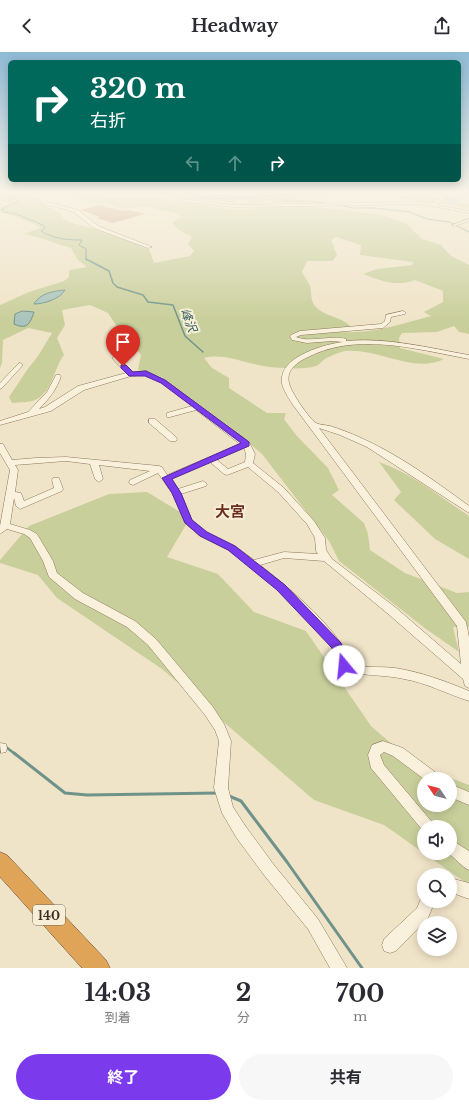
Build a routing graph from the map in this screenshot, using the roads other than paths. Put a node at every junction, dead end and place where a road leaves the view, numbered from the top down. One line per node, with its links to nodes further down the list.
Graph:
1 (120, 236): 2 (street)
2 (150, 247)
3 (403, 313): 4 (street)
4 (352, 343): 5 (street); 16 (street)
5 (469, 357)
6 (115, 358): 8 (street)
7 (20, 365): 10 (street)
8 (131, 374): 11 (street); 13 (street)
9 (58, 376): 13 (street)
10 (0, 387)
11 (197, 407): 12 (street); 18 (street)
12 (170, 415)
13 (29, 416): 15 (street)
14 (152, 421): 17 (street)
15 (0, 423)
16 (314, 425): 32 (street); 36 (street)
17 (173, 439)
18 (246, 444): 20 (street); 23 (street)
19 (0, 446): 22 (street)
20 (211, 459): 23 (street); 25 (street)
21 (94, 462): 22 (street); 24 (street); 26 (street)
22 (11, 463): 31 (street)
23 (249, 464): 34 (street)
24 (159, 469): 25 (street); 28 (street)
25 (167, 478): 30 (street)
26 (99, 479)
27 (56, 480): 31 (street)
28 (133, 482)
29 (203, 484): 30 (street)
30 (176, 493): 35 (street)
31 (11, 495): 33 (street)
32 (469, 510)
33 (2, 529): 50 (street)
34 (327, 558): 35 (street); 36 (street)
35 (251, 564): 37 (street)
36 (468, 679)
37 (469, 696)
38 (425, 772): 41 (street)
39 (457, 793): 40 (street)
40 (469, 799)
41 (421, 820)
42 (457, 851): 44 (street)
43 (0, 862): 49 (highway, 140)
44 (469, 863)
45 (457, 887): 46 (street)
46 (469, 891)
47 (425, 908): 48 (street)
48 (390, 945)
49 (98, 968)
50 (339, 968)

